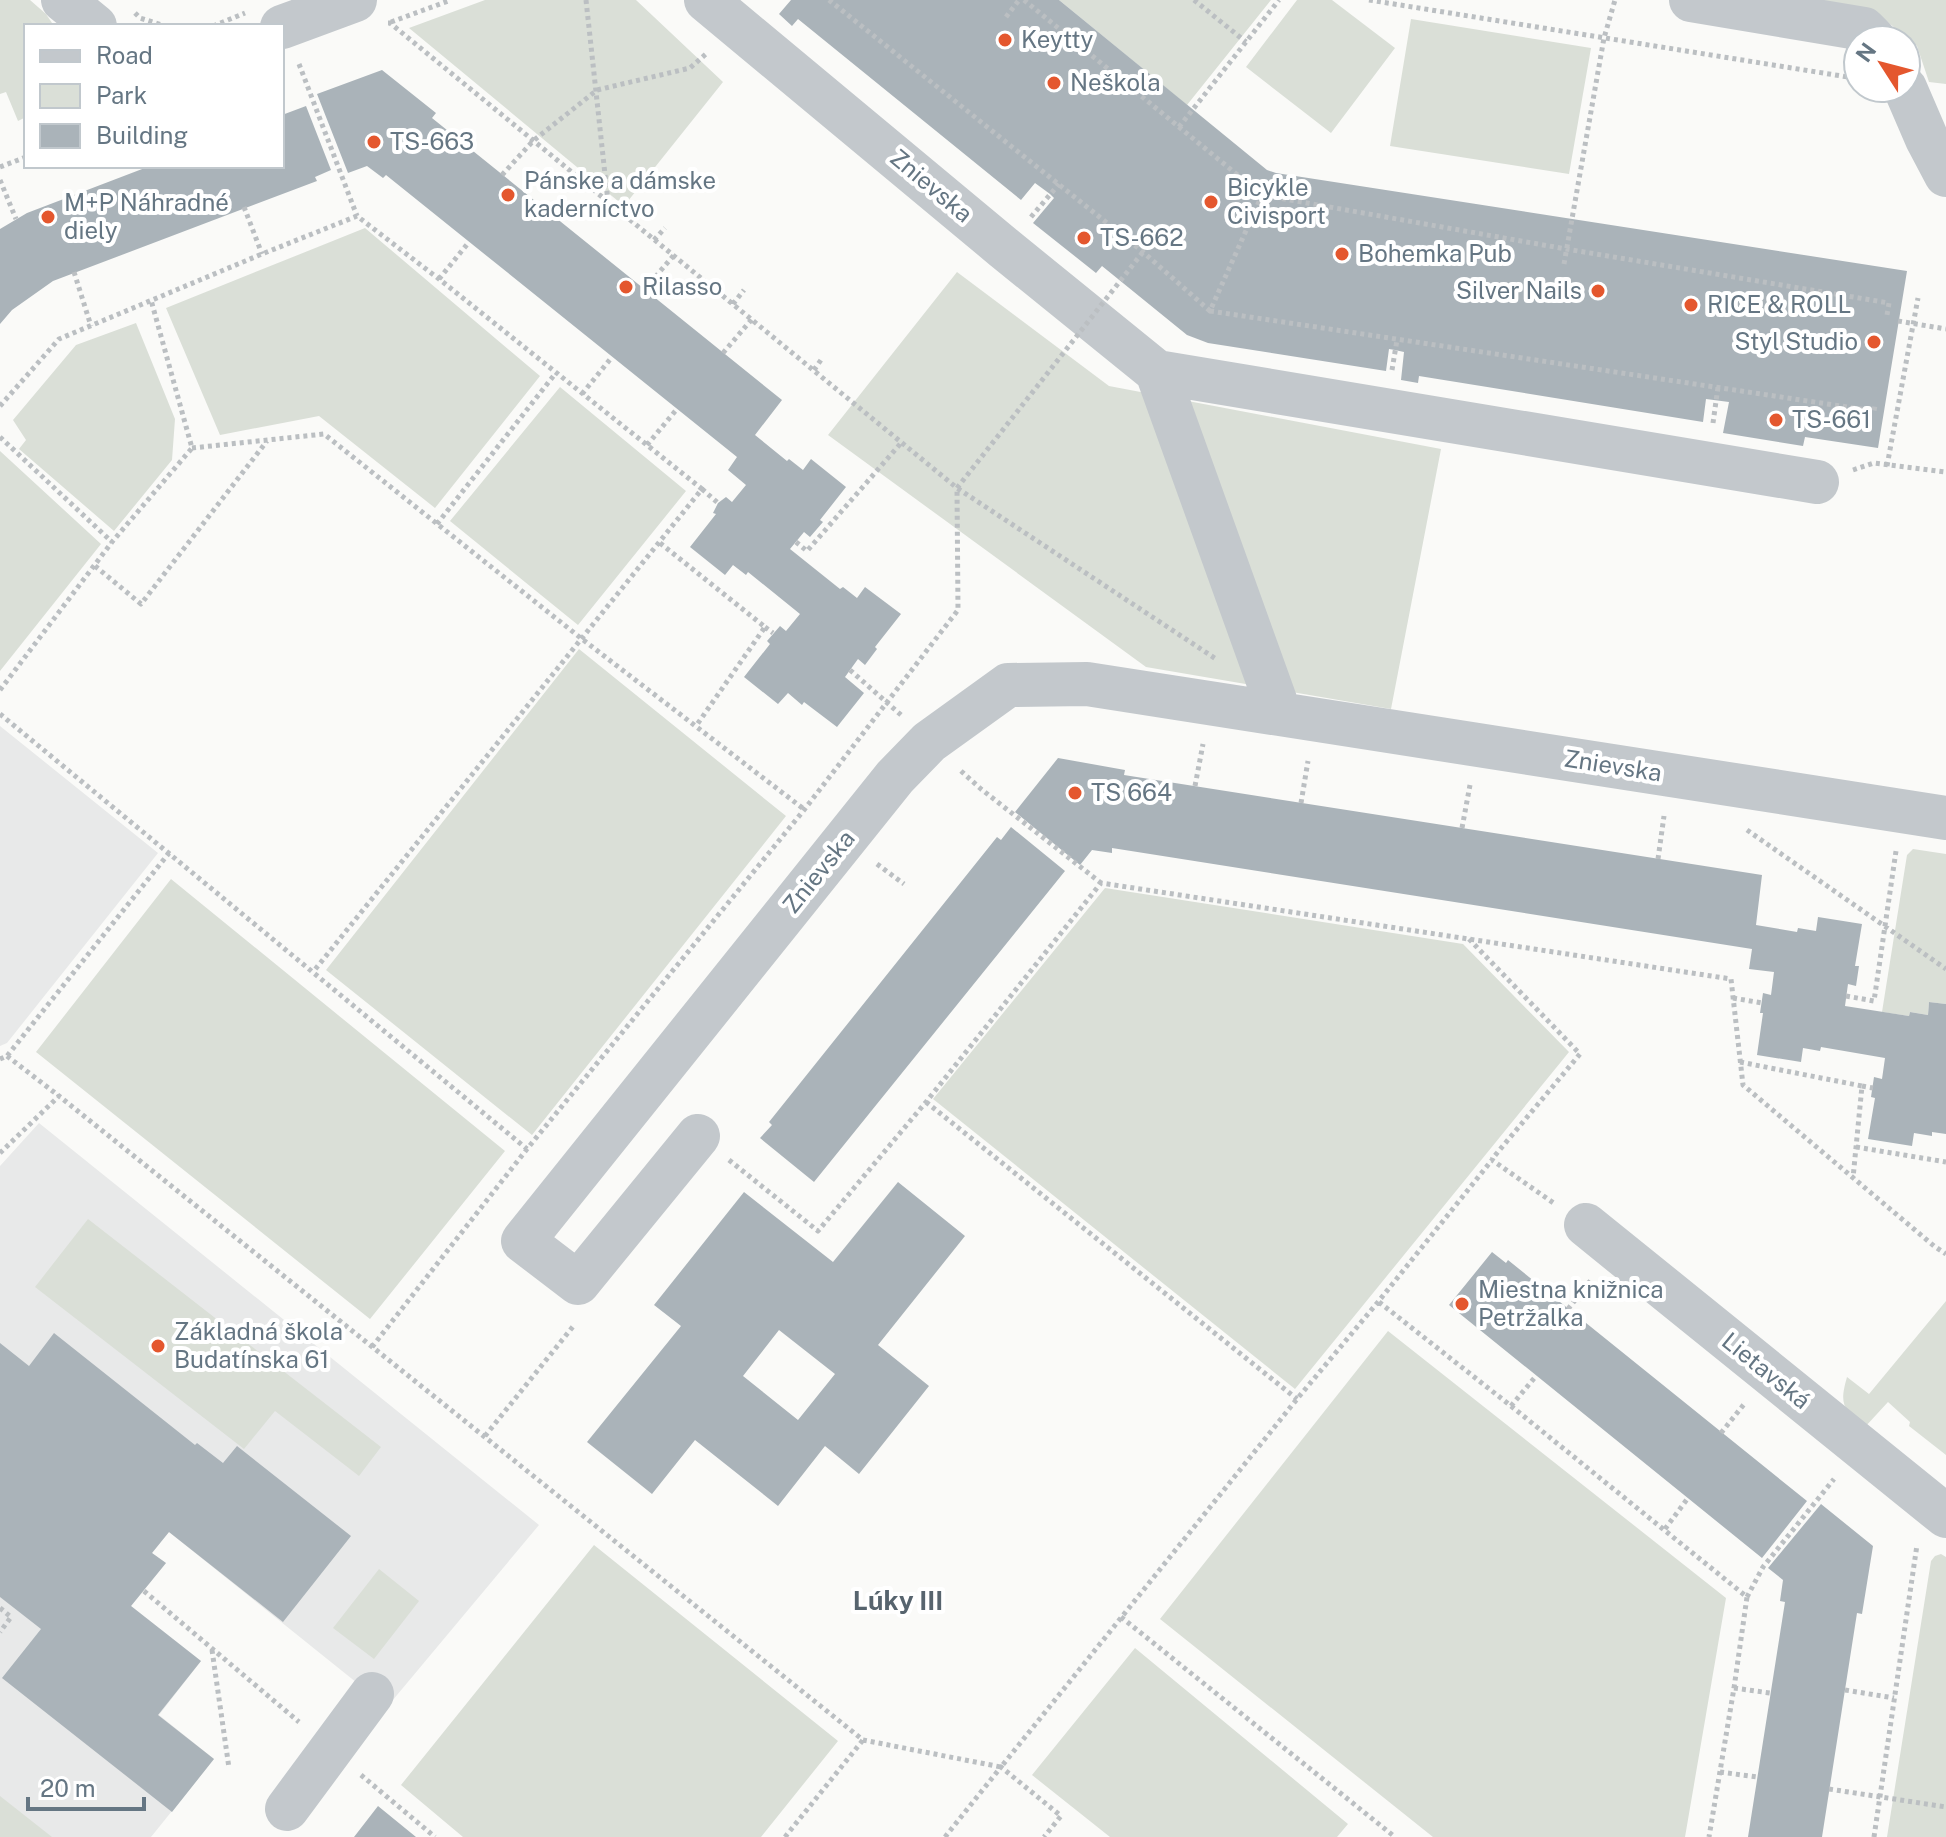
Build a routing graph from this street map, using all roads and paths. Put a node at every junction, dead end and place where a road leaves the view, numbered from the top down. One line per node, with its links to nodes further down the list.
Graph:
1 (63, 0): 14 (street)
2 (451, 0): 12 (path)
3 (586, 0): 23 (path)
4 (706, 0): 71 (street, Znievska)
5 (829, 0): 24 (path)
6 (1021, 0): 13 (path); 26 (path)
7 (1194, 0): 19 (path)
8 (1279, 0): 19 (path)
9 (1369, 0): 17 (path)
10 (1615, 0): 17 (path)
11 (1691, 0): 16 (street)
12 (374, 17): 18 (street); 27 (path)
13 (1006, 17)
14 (112, 18): 15 (path)
15 (159, 24)
16 (1842, 25)
17 (1604, 38): 21 (path); 43 (path)
18 (289, 42): 38 (path)
19 (1246, 42): 26 (path)
20 (709, 51): 23 (path)
21 (1842, 75)
22 (949, 87): 24 (path)
23 (597, 90): 27 (path); 36 (path)
24 (944, 93): 33 (path)
25 (1912, 104): 28 (street)
26 (1179, 127): 35 (path)
27 (533, 141): 31 (path); 36 (path)
28 (1936, 157)
29 (24, 158): 30 (path)
30 (0, 167)
31 (502, 175)
32 (0, 180): 39 (path)
33 (1059, 184): 34 (path); 44 (path)
34 (1050, 194)
35 (1262, 195): 43 (path); 55 (path)
36 (608, 202): 41 (path)
37 (244, 207): 45 (path)
38 (357, 216): 45 (path); 49 (path)
39 (16, 219)
40 (665, 228): 41 (path)
41 (654, 240): 46 (path)
42 (469, 242): 49 (path)
43 (1566, 249): 47 (path); 56 (path)
44 (1143, 252): 55 (path); 86 (path, bridge)
45 (262, 254): 53 (path)
46 (674, 255): 50 (path); 54 (path)
47 (1564, 264)
48 (74, 272): 60 (path)
49 (439, 279): 72 (path)
50 (645, 289)
51 (744, 290): 54 (path)
52 (1918, 298): 84 (path)
53 (151, 300): 60 (path); 83 (path)
54 (733, 304): 57 (path)
55 (1210, 311): 63 (path)
56 (1887, 315)
57 (752, 319): 65 (path); 70 (path)
58 (1898, 321): 61 (path, bridge)
59 (1070, 324): 62 (path)
60 (91, 326): 77 (path)
61 (1946, 329)
62 (1082, 334)
63 (1397, 340): 64 (path); 69 (path)
64 (1395, 350)
65 (723, 353)
66 (1552, 354): 69 (path)
67 (612, 357): 74 (path)
68 (823, 357): 70 (path)
69 (1551, 364): 73 (path)
70 (814, 370): 81 (path)
71 (1157, 372): 85 (street, Znievska); 102 (street)
72 (555, 374): 74 (path); 89 (path)
73 (1718, 387): 75 (path); 76 (path)
74 (582, 394): 82 (path)
75 (1716, 400)
76 (1875, 405)
77 (0, 406)
78 (677, 409): 82 (path)
79 (0, 437): 90 (path)
80 (267, 441): 83 (path); 89 (path); 93 (path)
81 (901, 443): 86 (path); 91 (path)
82 (647, 445): 87 (path)
83 (192, 448): 90 (path)
84 (1887, 466)
85 (1817, 482)
86 (957, 488): 97 (path); 100 (path)
87 (702, 489): 88 (path); 92 (path)
88 (718, 503)
89 (437, 524): 96 (path)
90 (112, 542): 93 (path)
91 (796, 542)
92 (660, 543): 94 (path); 96 (path)
93 (95, 566): 99 (path)
94 (765, 627): 95 (path); 103 (path)
95 (773, 633)
96 (582, 639): 103 (path); 122 (path)
97 (1225, 665)
98 (850, 670): 100 (path)
99 (0, 690)
100 (888, 703): 111 (path)
101 (0, 714): 116 (path)
102 (1280, 714): 112 (street, Znievska); 142 (street, Znievska)
103 (696, 726): 111 (path)
104 (1205, 733): 107 (path)
105 (1308, 761): 109 (path)
106 (1472, 772): 113 (path)
107 (1195, 786)
108 (981, 789): 118 (path)
109 (1301, 803)
110 (1666, 803): 117 (path)
111 (804, 810): 134 (path)
112 (1946, 818)
113 (1462, 828)
114 (1747, 829): 119 (path)
115 (1897, 842): 119 (path)
116 (169, 853): 122 (path); 126 (path)
117 (1658, 859)
118 (1101, 883): 120 (path); 131 (path)
119 (1885, 926): 121 (path); 123 (path)
120 (1468, 938): 124 (path); 136 (path)
121 (1946, 969)
122 (313, 972): 134 (path)
123 (1846, 996)
124 (1733, 998): 125 (path); 127 (path)
125 (1762, 1003)
126 (4, 1057): 130 (path)
127 (1740, 1062): 128 (path); 138 (path)
128 (1862, 1086): 129 (path); 133 (path)
129 (1873, 1088)
130 (59, 1096): 135 (path); 145 (path)
131 (926, 1102): 132 (path); 147 (path)
132 (698, 1136): 142 (street)
133 (1856, 1146): 137 (path); 138 (path)
134 (527, 1149): 145 (path)
135 (0, 1153)
136 (1492, 1160): 139 (path); 143 (path)
137 (1946, 1162)
138 (1853, 1178): 140 (path)
139 (1586, 1225): 154 (street, Lietavská)
140 (1946, 1254)
141 (1594, 1277): 144 (path)
142 (578, 1283): 151 (path)
143 (1378, 1302): 147 (path); 149 (path)
144 (1568, 1309)
145 (372, 1347): 151 (path)
146 (1536, 1376): 149 (path)
147 (1297, 1399): 159 (path)
148 (1747, 1400): 150 (path)
149 (1511, 1406): 155 (path)
150 (1721, 1433)
151 (485, 1436): 167 (path)
152 (1837, 1475): 157 (path)
153 (1688, 1498): 155 (path)
154 (1932, 1526): 166 (path)
155 (1665, 1529): 157 (path)
156 (144, 1591): 161 (path)
157 (1747, 1597): 162 (path)
158 (0, 1608): 160 (path)
159 (1121, 1617): 169 (path); 177 (path)
160 (0, 1632)
161 (212, 1649): 168 (path); 170 (path)
162 (1734, 1688): 164 (path); 171 (path)
163 (1845, 1690): 166 (path)
164 (1770, 1693)
165 (372, 1694): 168 (street)
166 (1894, 1698): 174 (path)
167 (863, 1740): 169 (path); 179 (path)
168 (330, 1749): 176 (street); 178 (path)
169 (1001, 1767): 180 (path); 181 (path)
170 (229, 1768)
171 (1720, 1772): 172 (path); 184 (path)
172 (1757, 1777)
173 (1829, 1789): 174 (path)
174 (1880, 1798): 175 (path); 185 (path)
175 (1946, 1807)
176 (287, 1809)
177 (1388, 1831): 182 (path); 183 (path)
178 (435, 1837)
179 (785, 1837)
180 (945, 1837)
181 (1044, 1837)
182 (1383, 1837)
183 (1395, 1837)
184 (1709, 1837)
185 (1874, 1837)

